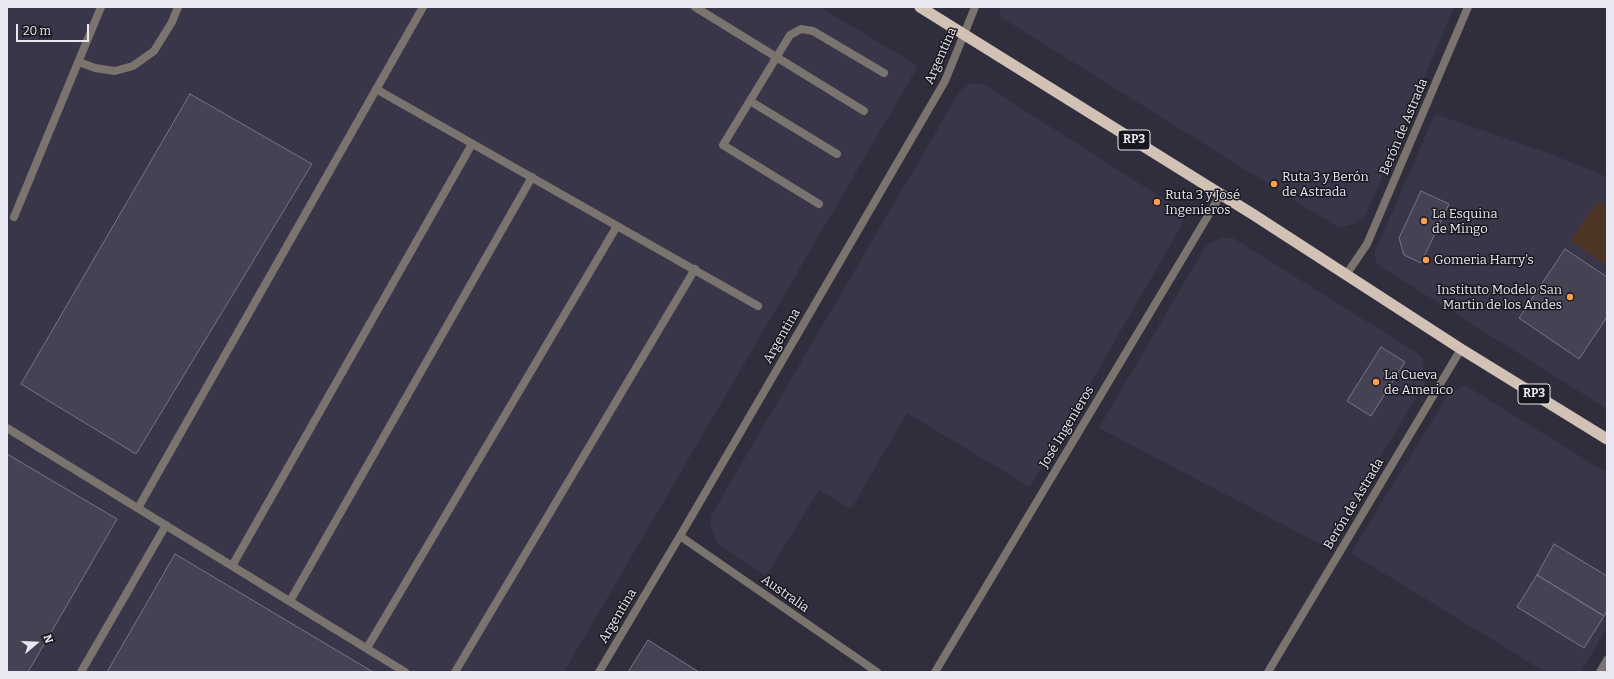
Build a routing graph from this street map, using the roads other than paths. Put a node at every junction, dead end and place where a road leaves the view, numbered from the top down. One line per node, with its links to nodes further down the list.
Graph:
1 (101, 7): 10 (street)
2 (178, 7): 10 (street)
3 (423, 7): 12 (street)
4 (695, 7): 9 (street)
5 (920, 7): 8 (highway, RP3)
6 (975, 7): 8 (street, Argentina)
7 (1468, 7): 23 (street, Berón de Astrada)
8 (964, 34): 18 (highway, RP3); 30 (street, Argentina)
9 (777, 57): 11 (street); 13 (street); 14 (street)
10 (79, 62): 20 (street)
11 (884, 73)
12 (376, 89): 15 (street); 28 (street)
13 (750, 101): 16 (street); 19 (street)
14 (864, 111)
15 (472, 144): 17 (street); 31 (street)
16 (837, 154)
17 (532, 177): 21 (street); 32 (street)
18 (1221, 194): 23 (highway, RP3); 40 (street, José Ingenieros)
19 (819, 204)
20 (14, 217)
21 (617, 226): 22 (street); 33 (street)
22 (695, 270): 24 (street); 37 (street)
23 (1346, 275): 25 (highway, RP3)
24 (758, 306)
25 (1461, 349): 27 (highway, RP3); 41 (street, Berón de Astrada)
26 (7, 428): 28 (street)
27 (1607, 439)
28 (138, 508): 29 (street)
29 (166, 525): 31 (street); 35 (street)
30 (680, 536): 38 (street, Argentina); 39 (street, Australia)
31 (232, 566): 32 (street)
32 (290, 601): 33 (street)
33 (367, 648): 36 (street)
34 (1607, 660): 42 (street)
35 (81, 672)
36 (405, 672)
37 (455, 672)
38 (599, 672)
39 (877, 672)
40 (934, 672)
41 (1268, 672)
42 (1600, 672)

